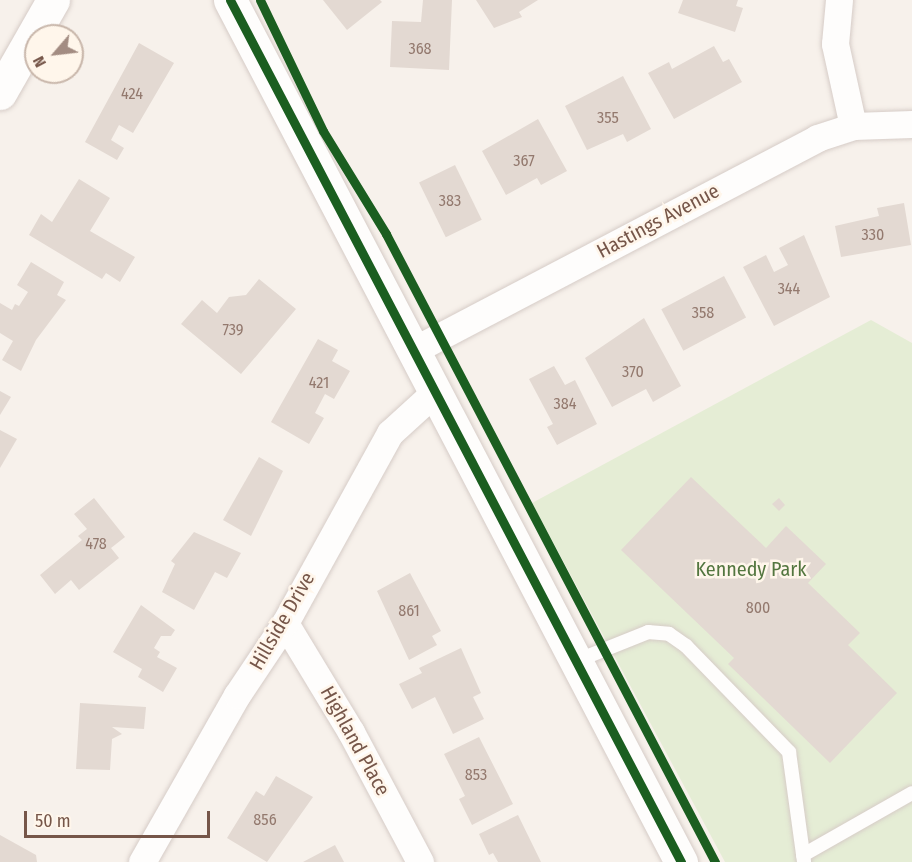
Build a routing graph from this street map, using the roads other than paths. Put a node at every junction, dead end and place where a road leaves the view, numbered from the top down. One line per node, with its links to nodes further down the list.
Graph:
1 (53, 0): 4 (main road)
2 (230, 0): 7 (main road)
3 (839, 0): 6 (street)
4 (0, 93)
5 (912, 124): 6 (street, Hastings Avenue)
6 (853, 126): 7 (street, Hastings Avenue)
7 (414, 350): 8 (main road)
8 (436, 391): 9 (street, Hillside Drive); 10 (main road)
9 (285, 623): 13 (street, Hillside Drive); 14 (street, Highland Place)
10 (576, 661): 12 (lane); 15 (main road)
11 (912, 793): 12 (lane)
12 (804, 858)
13 (142, 862)
14 (420, 862)
15 (681, 862)

